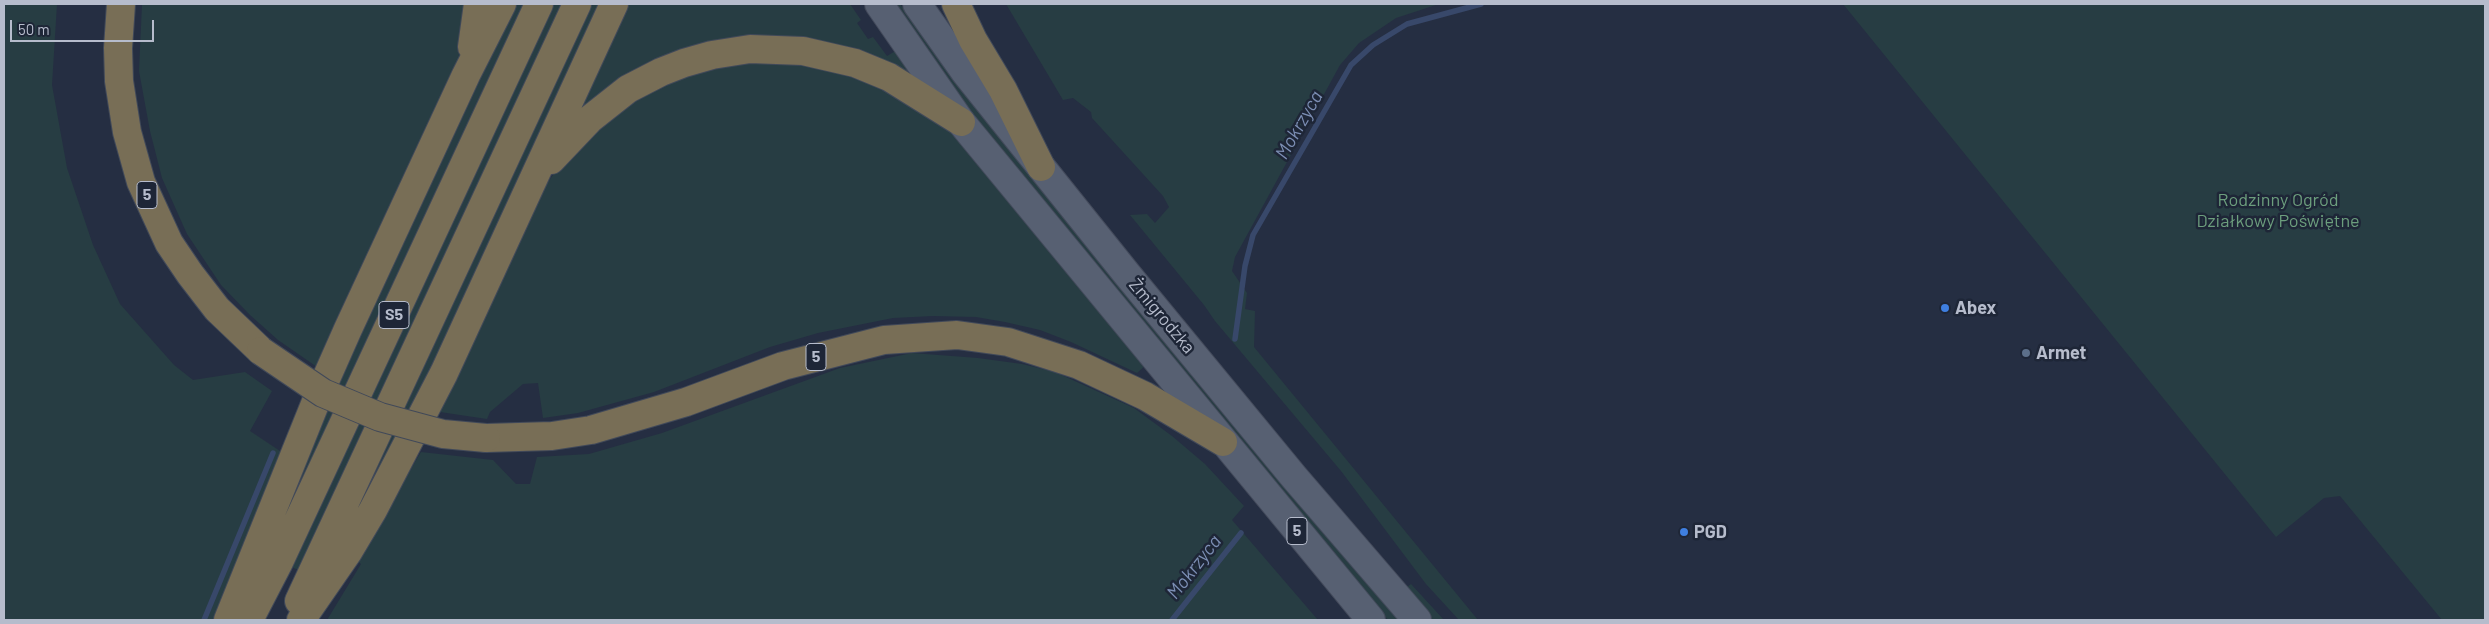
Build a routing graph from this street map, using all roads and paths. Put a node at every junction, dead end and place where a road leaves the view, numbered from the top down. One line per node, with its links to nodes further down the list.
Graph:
1 (121, 4): 14 (highway, 5, bridge)
2 (478, 4): 10 (highway)
3 (502, 4): 10 (highway)
4 (614, 4): 13 (highway)
5 (879, 4): 11 (main road, Żmigrodzka)
6 (917, 4): 12 (main road, Żmigrodzka)
7 (956, 4): 12 (highway, 5)
8 (538, 6): 16 (highway, S5)
9 (573, 14): 17 (highway, S5)
10 (466, 75): 15 (highway)
11 (961, 122): 13 (highway); 14 (main road, Żmigrodzka)
12 (1040, 167): 20 (main road, Żmigrodzka / 5)
13 (532, 185): 18 (highway)
14 (1223, 442): 19 (main road, Żmigrodzka / 5)
15 (228, 620)
16 (249, 620)
17 (290, 620)
18 (301, 620)
19 (1371, 620)
20 (1417, 620)

